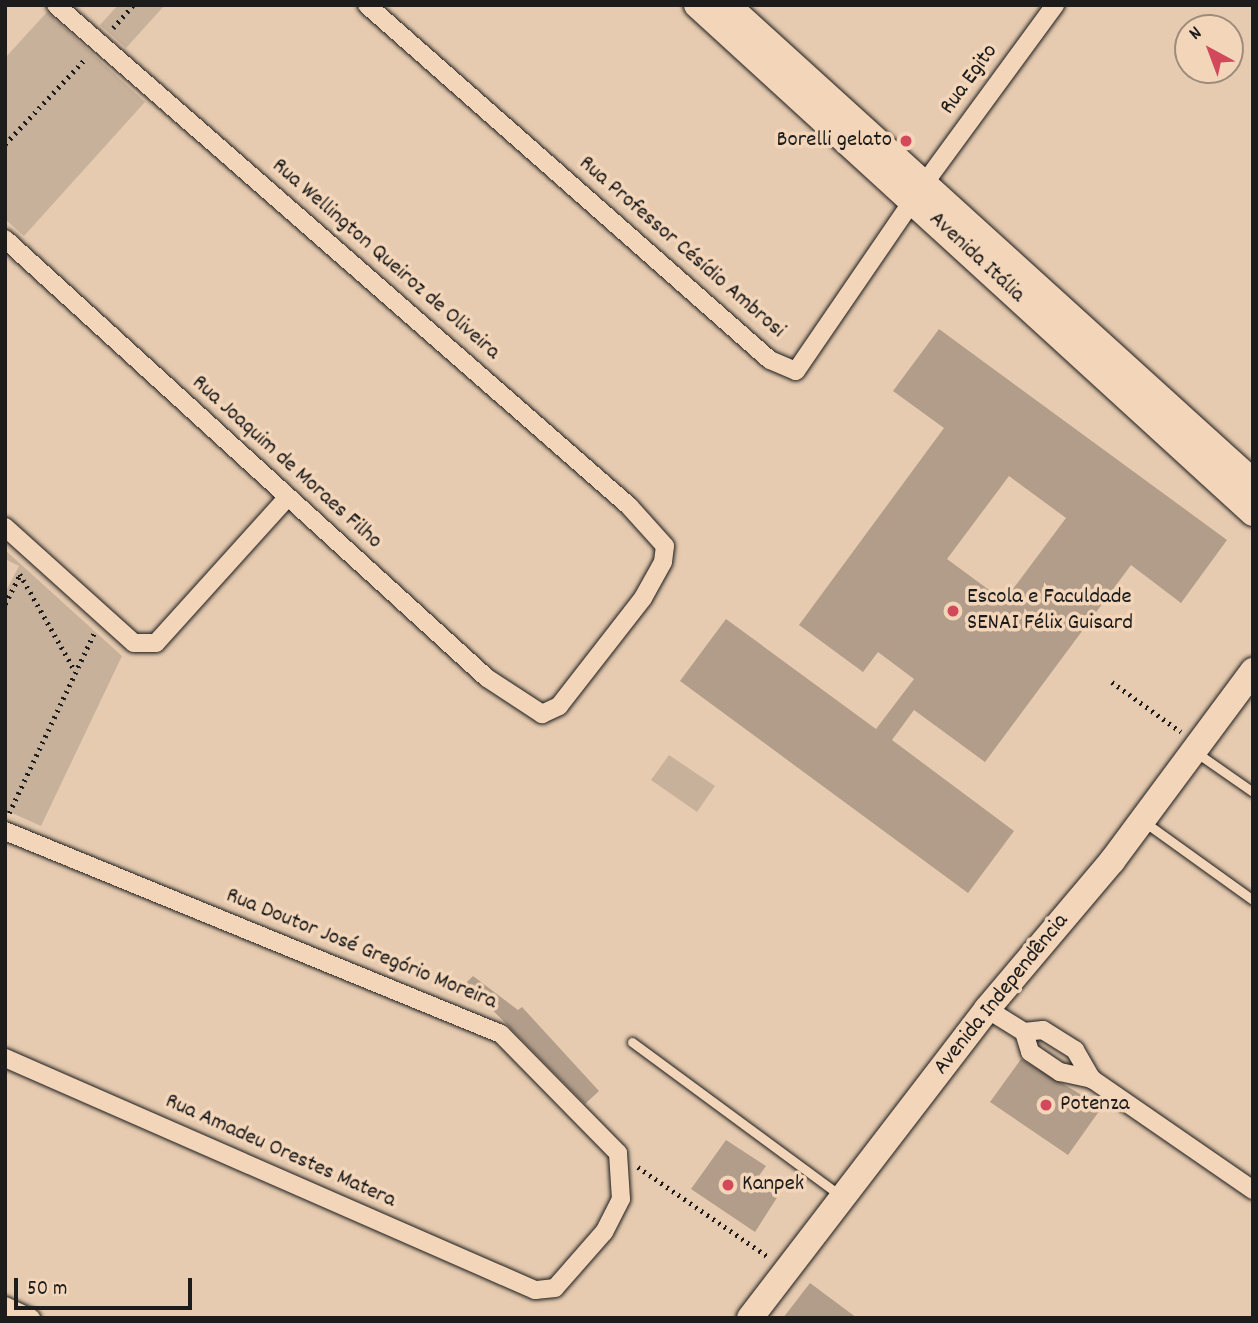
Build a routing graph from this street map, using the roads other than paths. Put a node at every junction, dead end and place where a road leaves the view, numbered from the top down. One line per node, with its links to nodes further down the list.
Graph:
1 (56, 5): 13 (street, Rua Wellington Queiroz de Oliveira)
2 (367, 5): 6 (street, Rua Professor Césídio Ambrosi)
3 (697, 5): 6 (main road, Avenida Itália)
4 (727, 5): 6 (main road, Avenida Itália)
5 (1053, 6): 6 (street, Rua Egito)
6 (918, 192): 8 (main road, Avenida Itália); 10 (main road, Avenida Itália)
7 (5, 239): 9 (street, Rua Joaquim de Moraes Filho)
8 (1253, 482)
9 (287, 498): 11 (street); 13 (street, Rua Joaquim de Moraes Filho)
10 (1253, 513)
11 (5, 527)
12 (1253, 671): 14 (main road, Avenida Independência)
13 (542, 714)
14 (1196, 748): 15 (lane); 16 (main road, Avenida Independência)
15 (1253, 792)
16 (1141, 820): 18 (lane); 19 (main road, Avenida Independência)
17 (5, 831): 26 (street, Rua Doutor José Gregório Moreira)
18 (1253, 900)
19 (988, 1009): 20 (street); 25 (main road, Avenida Independência)
20 (1024, 1032): 23 (street); 23 (street)
21 (632, 1042): 25 (lane)
22 (5, 1058): 26 (street, Rua Amadeu Orestes Matera)
23 (1092, 1079): 24 (street)
24 (1253, 1189)
25 (842, 1197): 29 (main road, Avenida Independência)
26 (621, 1199)
27 (5, 1306): 28 (street)
28 (31, 1318)
29 (750, 1318)

